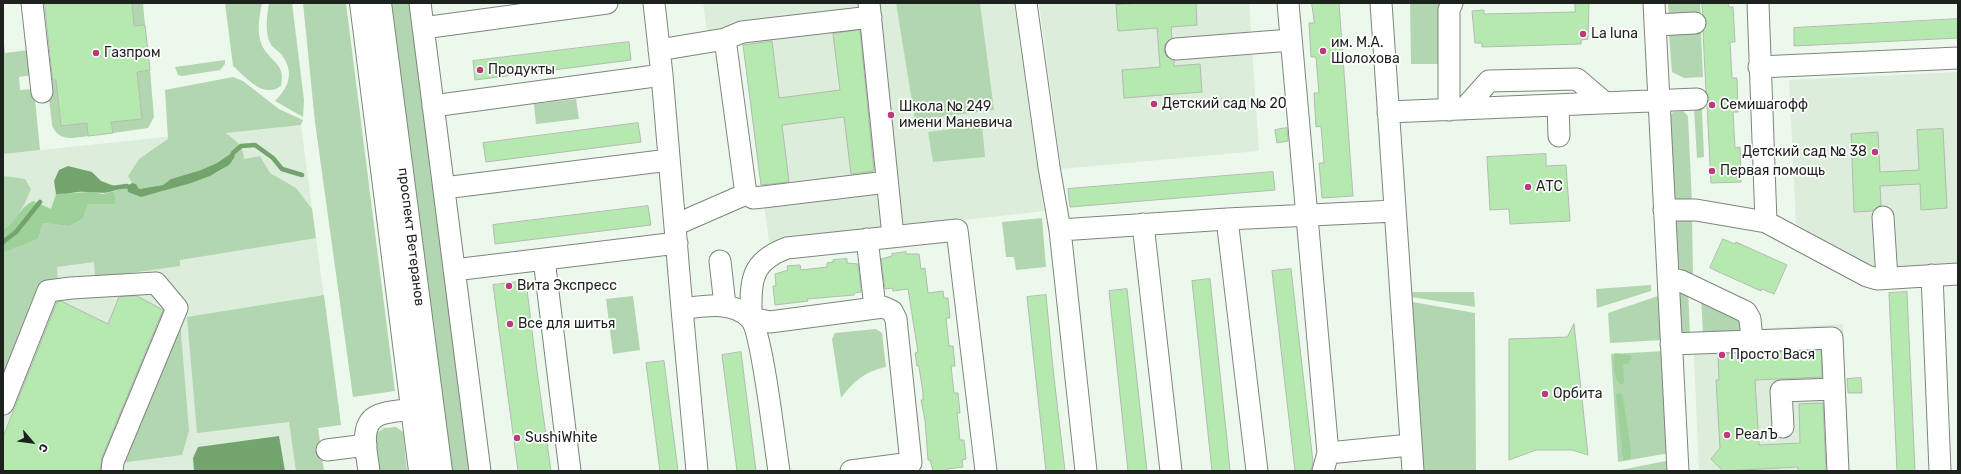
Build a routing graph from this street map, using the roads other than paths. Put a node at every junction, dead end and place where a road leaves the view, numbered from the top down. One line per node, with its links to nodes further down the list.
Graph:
1 (32, 3): 24 (street)
2 (361, 3): 63 (main road, проспект Ветеранов)
3 (380, 3): 73 (main road, проспект Ветеранов)
4 (420, 3): 16 (street)
5 (607, 3): 16 (street)
6 (654, 3): 20 (street)
7 (1026, 3): 44 (street)
8 (1288, 3): 18 (street)
9 (1381, 3): 31 (street)
10 (1452, 3): 30 (street)
11 (1654, 3): 15 (street)
12 (1758, 3): 22 (street)
13 (870, 10): 17 (street); 34 (street)
14 (1695, 23): 15 (street)
15 (1655, 25): 26 (street)
16 (423, 28): 29 (street)
17 (725, 39): 20 (street); 36 (street)
18 (1291, 40): 19 (street); 39 (street)
19 (1176, 49)
20 (659, 50): 23 (street)
21 (1958, 58): 22 (street)
22 (1759, 67): 42 (street)
23 (662, 75): 29 (street); 33 (street)
24 (42, 92)
25 (1697, 99): 26 (street)
26 (1659, 101): 27 (street); 37 (street)
27 (1605, 103): 28 (street); 30 (street)
28 (1558, 105): 30 (street); 32 (street)
29 (433, 106): 35 (street)
30 (1457, 110): 31 (street)
31 (1388, 112): 38 (street)
32 (1559, 136)
33 (669, 160): 35 (street); 45 (street)
34 (887, 182): 36 (street); 46 (street)
35 (444, 188): 50 (street)
36 (746, 194): 45 (street)
37 (1664, 210): 42 (street); 53 (street)
38 (1395, 211): 39 (street); 66 (street)
39 (1308, 215): 41 (street); 68 (street)
40 (1883, 217): 54 (street)
41 (1227, 218): 43 (street); 82 (street)
42 (1766, 222): 54 (street)
43 (1144, 224): 44 (street); 81 (street)
44 (1060, 230): 80 (street)
45 (676, 234): 48 (street); 57 (street)
46 (893, 236): 47 (street); 79 (street)
47 (867, 239): 56 (street); 58 (street)
48 (544, 259): 50 (street); 75 (street)
49 (720, 261): 55 (street)
50 (454, 270): 74 (street)
51 (1958, 274): 52 (street)
52 (1932, 276): 54 (street); 86 (street)
53 (1668, 278): 59 (street); 60 (street)
54 (1887, 278)
55 (725, 305): 57 (street); 58 (street)
56 (875, 307): 58 (street); 69 (street)
57 (682, 309): 76 (street)
58 (751, 318): 77 (street)
59 (1752, 340): 60 (street); 61 (street)
60 (1672, 344): 84 (street)
61 (1834, 389): 64 (street); 85 (street)
62 (3, 404): 70 (street)
63 (412, 409): 65 (street); 72 (main road, проспект Ветеранов)
64 (1782, 427)
65 (366, 445): 67 (street); 71 (street)
66 (1410, 445): 68 (street); 83 (street)
67 (327, 450)
68 (1326, 462)
69 (894, 468): 78 (street)
70 (112, 471)
71 (369, 471)
72 (420, 471)
73 (441, 471)
74 (480, 471)
75 (570, 471)
76 (697, 471)
77 (779, 471)
78 (851, 471)
79 (986, 471)
80 (1086, 471)
81 (1171, 471)
82 (1257, 471)
83 (1413, 471)
84 (1678, 471)
85 (1838, 471)
86 (1940, 471)

